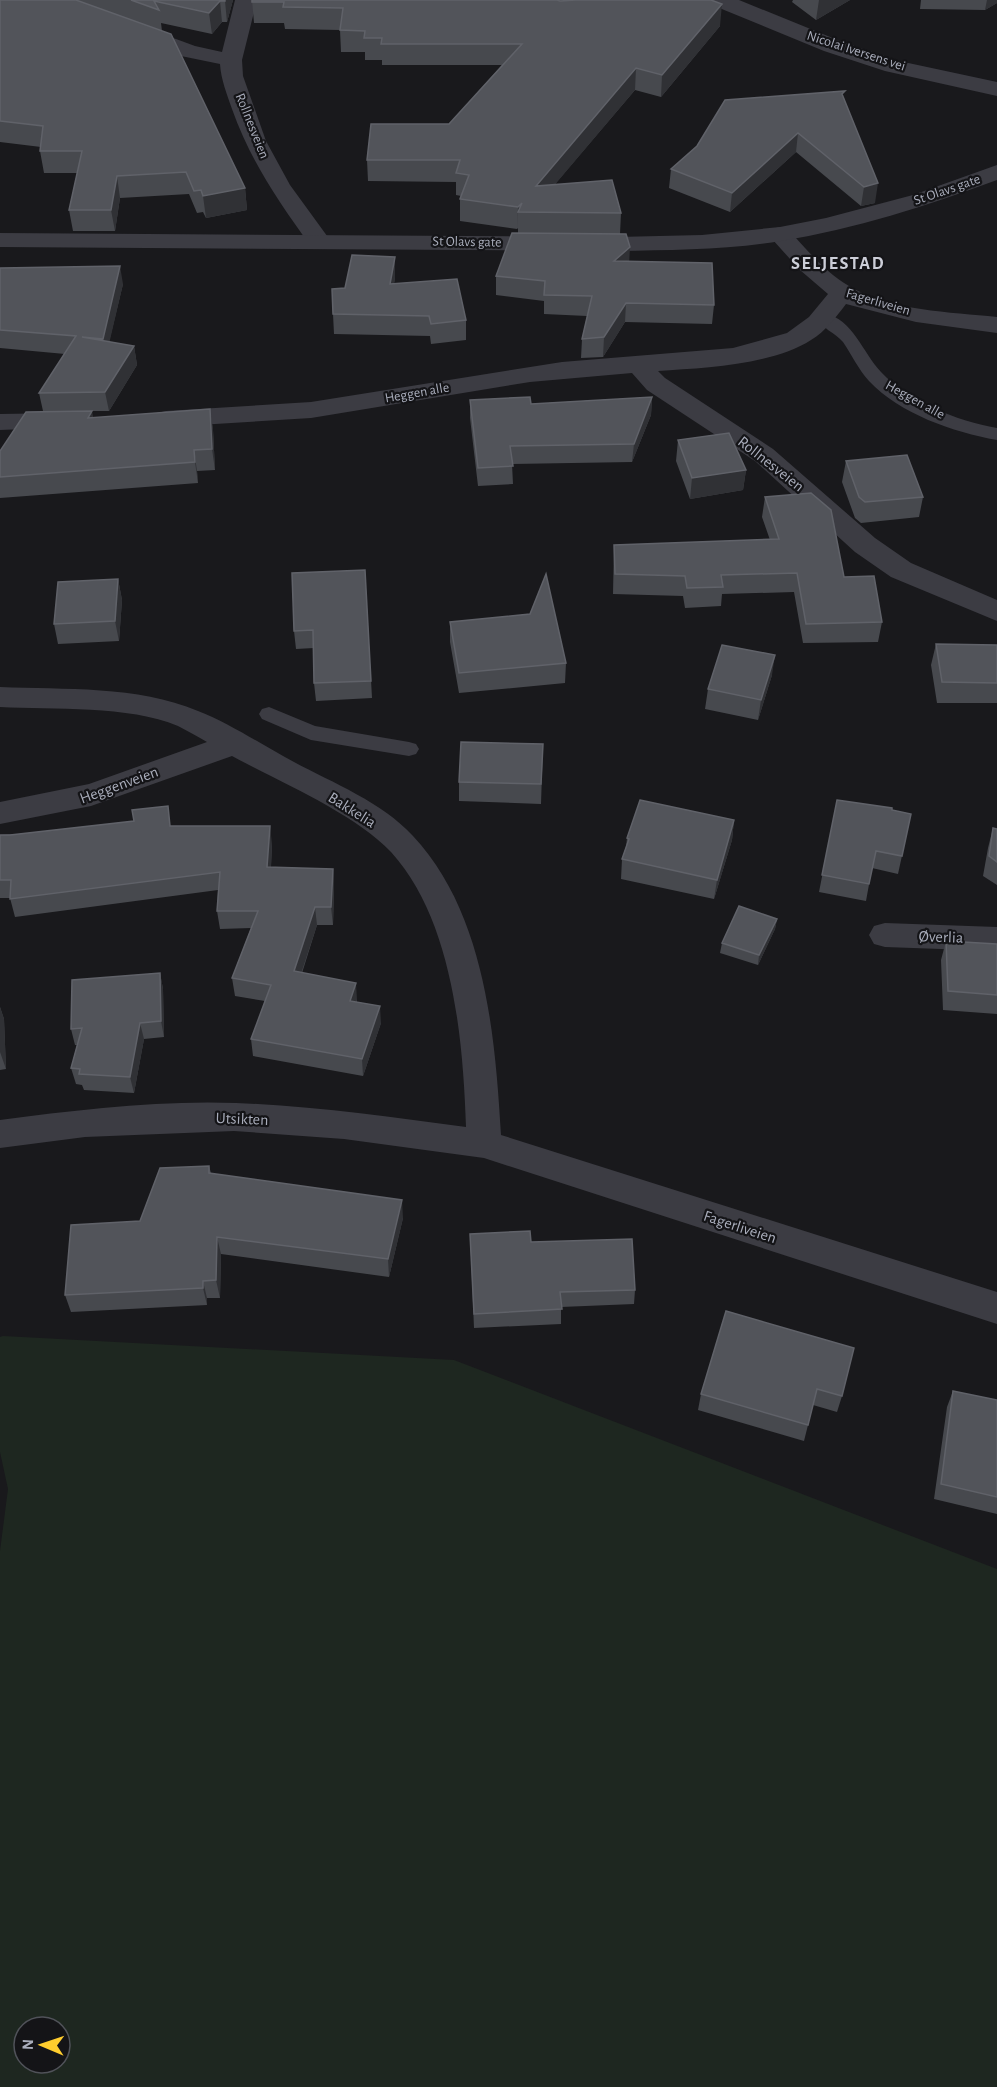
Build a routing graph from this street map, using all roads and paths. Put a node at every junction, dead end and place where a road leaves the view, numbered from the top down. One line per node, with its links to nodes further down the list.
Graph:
1 (50, 0): 4 (street)
2 (246, 0): 4 (street, Rollnesveien)
3 (720, 0): 5 (street, Nicolai Iversens vei)
4 (231, 60): 9 (street, Rollnesveien)
5 (997, 89)
6 (997, 172): 7 (street, St Olavs gate)
7 (780, 234): 9 (street, St Olavs gate); 10 (street, Fagerliveien)
8 (0, 240): 9 (street, St Olavs gate)
9 (318, 240)
10 (842, 292): 11 (street, Heggen alle); 12 (street, Fagerliveien)
11 (824, 318): 13 (street, Heggen alle); 17 (lane, Heggen alle)
12 (997, 325)
13 (639, 365): 15 (street, Heggen alle); 18 (street, Rollnesveien)
14 (92, 420): 16 (street)
15 (136, 420)
16 (0, 422)
17 (997, 434)
18 (997, 611)
19 (0, 697): 21 (street, Bakkelia)
20 (269, 714): 22 (lane)
21 (235, 743): 23 (street, Heggenveien); 27 (street, Bakkelia)
22 (409, 749)
23 (0, 813)
24 (885, 935): 25 (street, Øverlia)
25 (997, 939)
26 (0, 1134): 27 (street, Utsikten)
27 (484, 1144): 28 (street, Fagerliveien)
28 (997, 1308)

